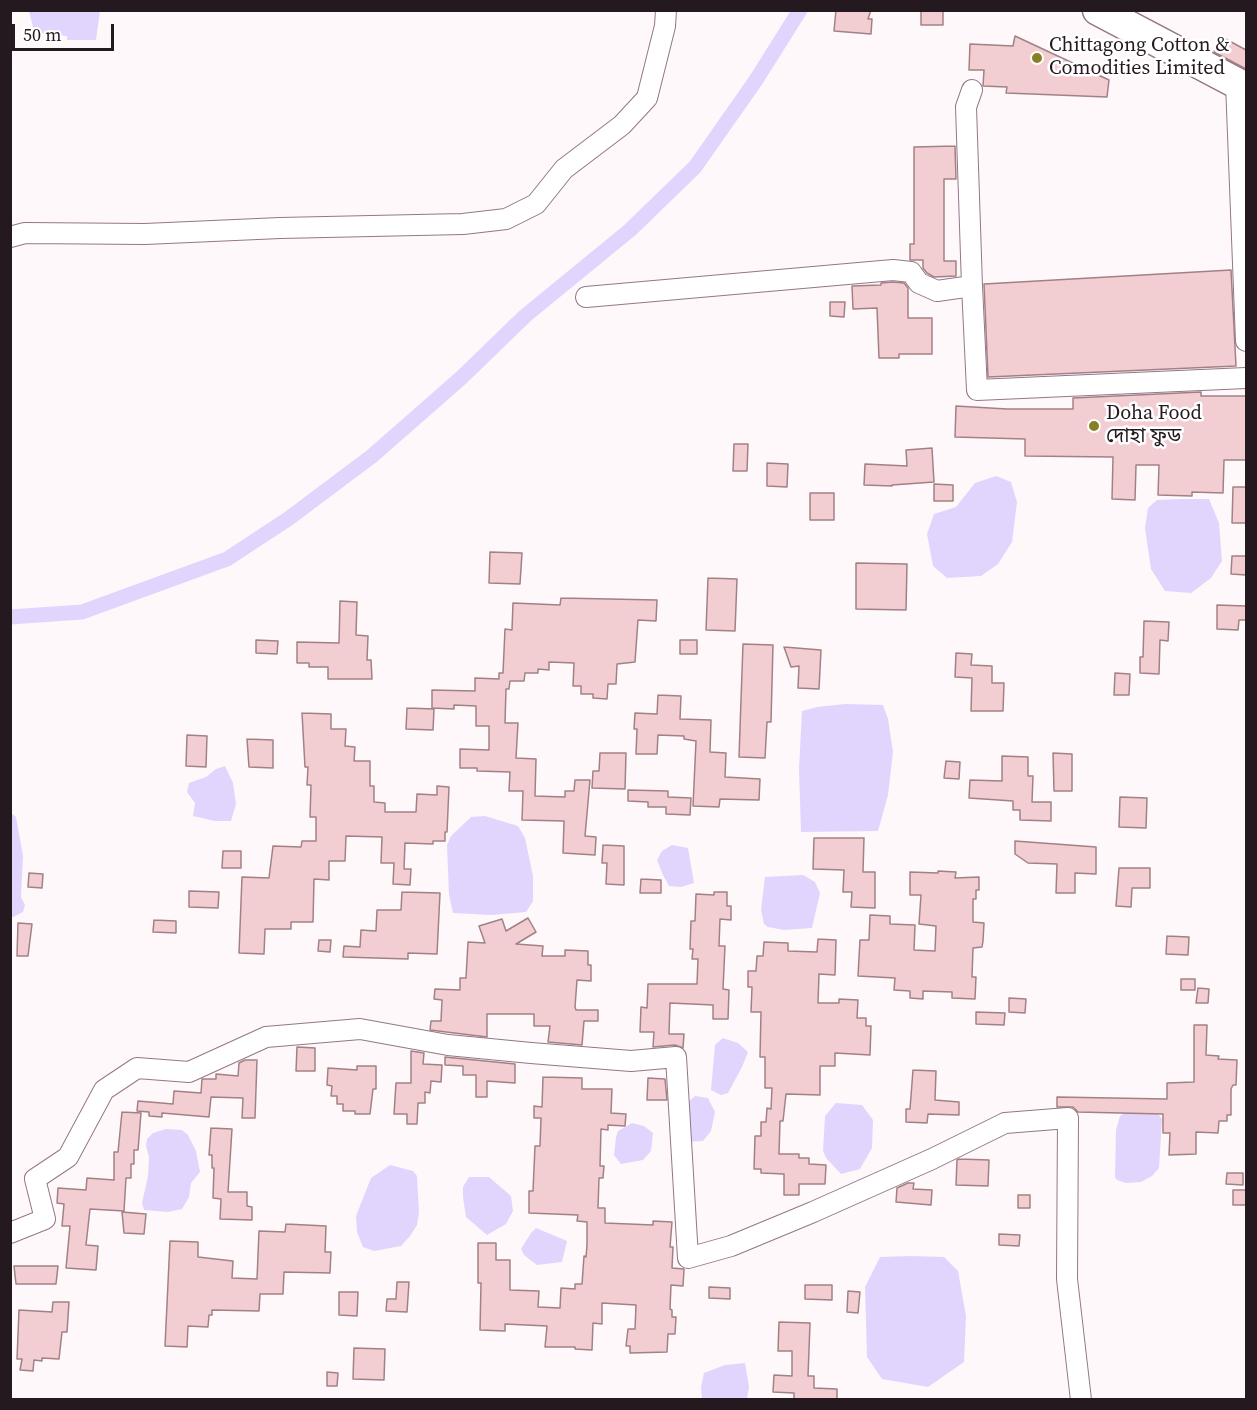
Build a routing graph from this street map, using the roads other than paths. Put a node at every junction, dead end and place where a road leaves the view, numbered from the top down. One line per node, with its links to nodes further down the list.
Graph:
1 (666, 10): 5 (street)
2 (1098, 10): 3 (highway)
3 (1241, 86): 8 (street)
4 (972, 90): 6 (street)
5 (10, 237)
6 (972, 286): 7 (street); 9 (street)
7 (586, 297)
8 (1246, 340)
9 (1246, 378)
10 (10, 1233): 11 (street)
11 (1081, 1400)

